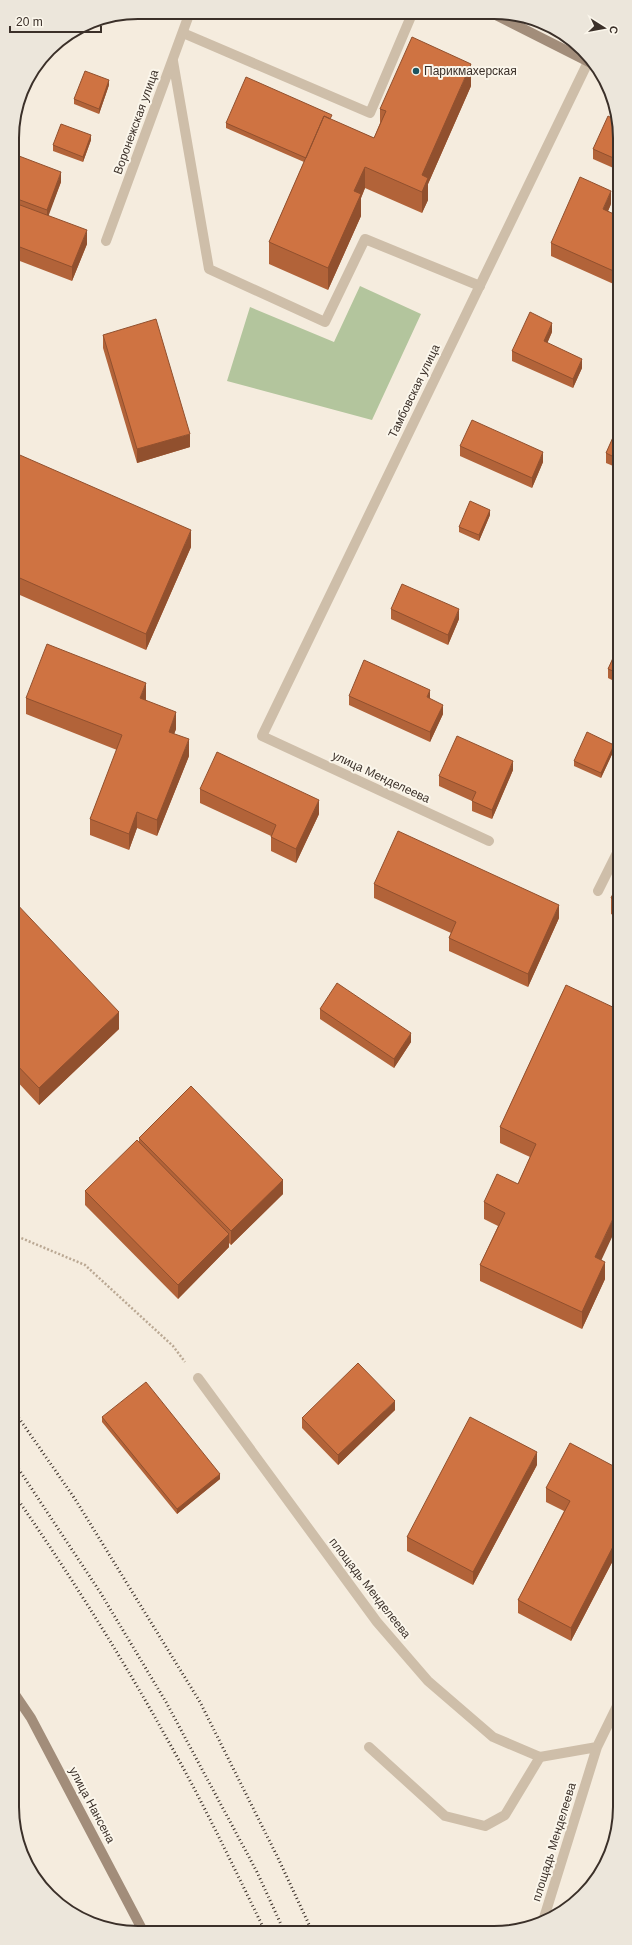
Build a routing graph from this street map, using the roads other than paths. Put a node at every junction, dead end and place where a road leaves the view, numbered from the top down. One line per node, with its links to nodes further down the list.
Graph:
1 (188, 19): 4 (street, Воронежская улица)
2 (410, 19): 4 (street)
3 (505, 19): 5 (main road)
4 (183, 33): 6 (street, Воронежская улица)
5 (579, 55)
6 (173, 61): 8 (street, Воронежская улица); 9 (street)
7 (589, 66): 9 (street, Тамбовская улица)
8 (106, 241)
9 (480, 286): 10 (street, Тамбовская улица)
10 (262, 736): 11 (street, улица Менделеева)
11 (489, 841)
12 (613, 860): 13 (street)
13 (598, 891)
14 (198, 1378): 19 (street, площадь Менделеева)
15 (19, 1700): 21 (main road, улица Нансена)
16 (613, 1714): 18 (street, площадь Менделеева)
17 (369, 1747): 19 (street)
18 (597, 1747): 19 (street); 20 (street, площадь Менделеева)
19 (540, 1758)
20 (545, 1915)
21 (140, 1926)

